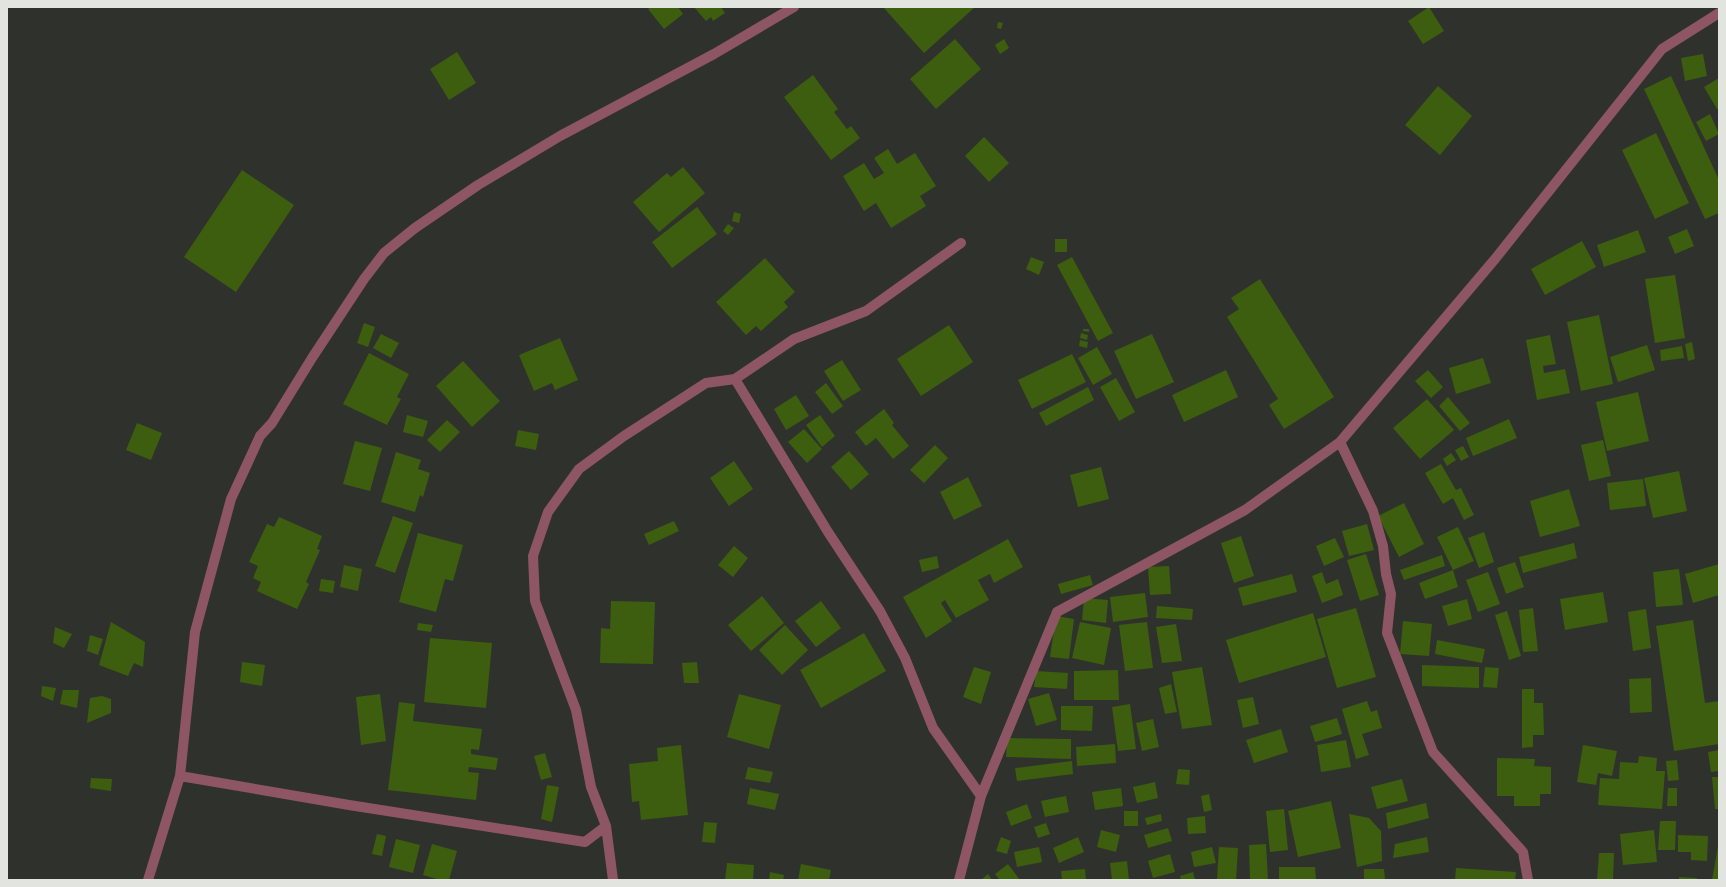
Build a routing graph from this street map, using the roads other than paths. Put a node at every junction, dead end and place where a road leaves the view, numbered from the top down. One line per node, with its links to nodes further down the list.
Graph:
1 (794, 7): 6 (street)
2 (1719, 13): 5 (street)
3 (961, 244): 4 (street)
4 (736, 378): 7 (street); 8 (street)
5 (1340, 442): 7 (street); 12 (street)
6 (180, 776): 8 (street); 9 (street)
7 (981, 796): 11 (street)
8 (606, 826): 10 (street)
9 (148, 880)
10 (613, 880)
11 (959, 880)
12 (1528, 880)

